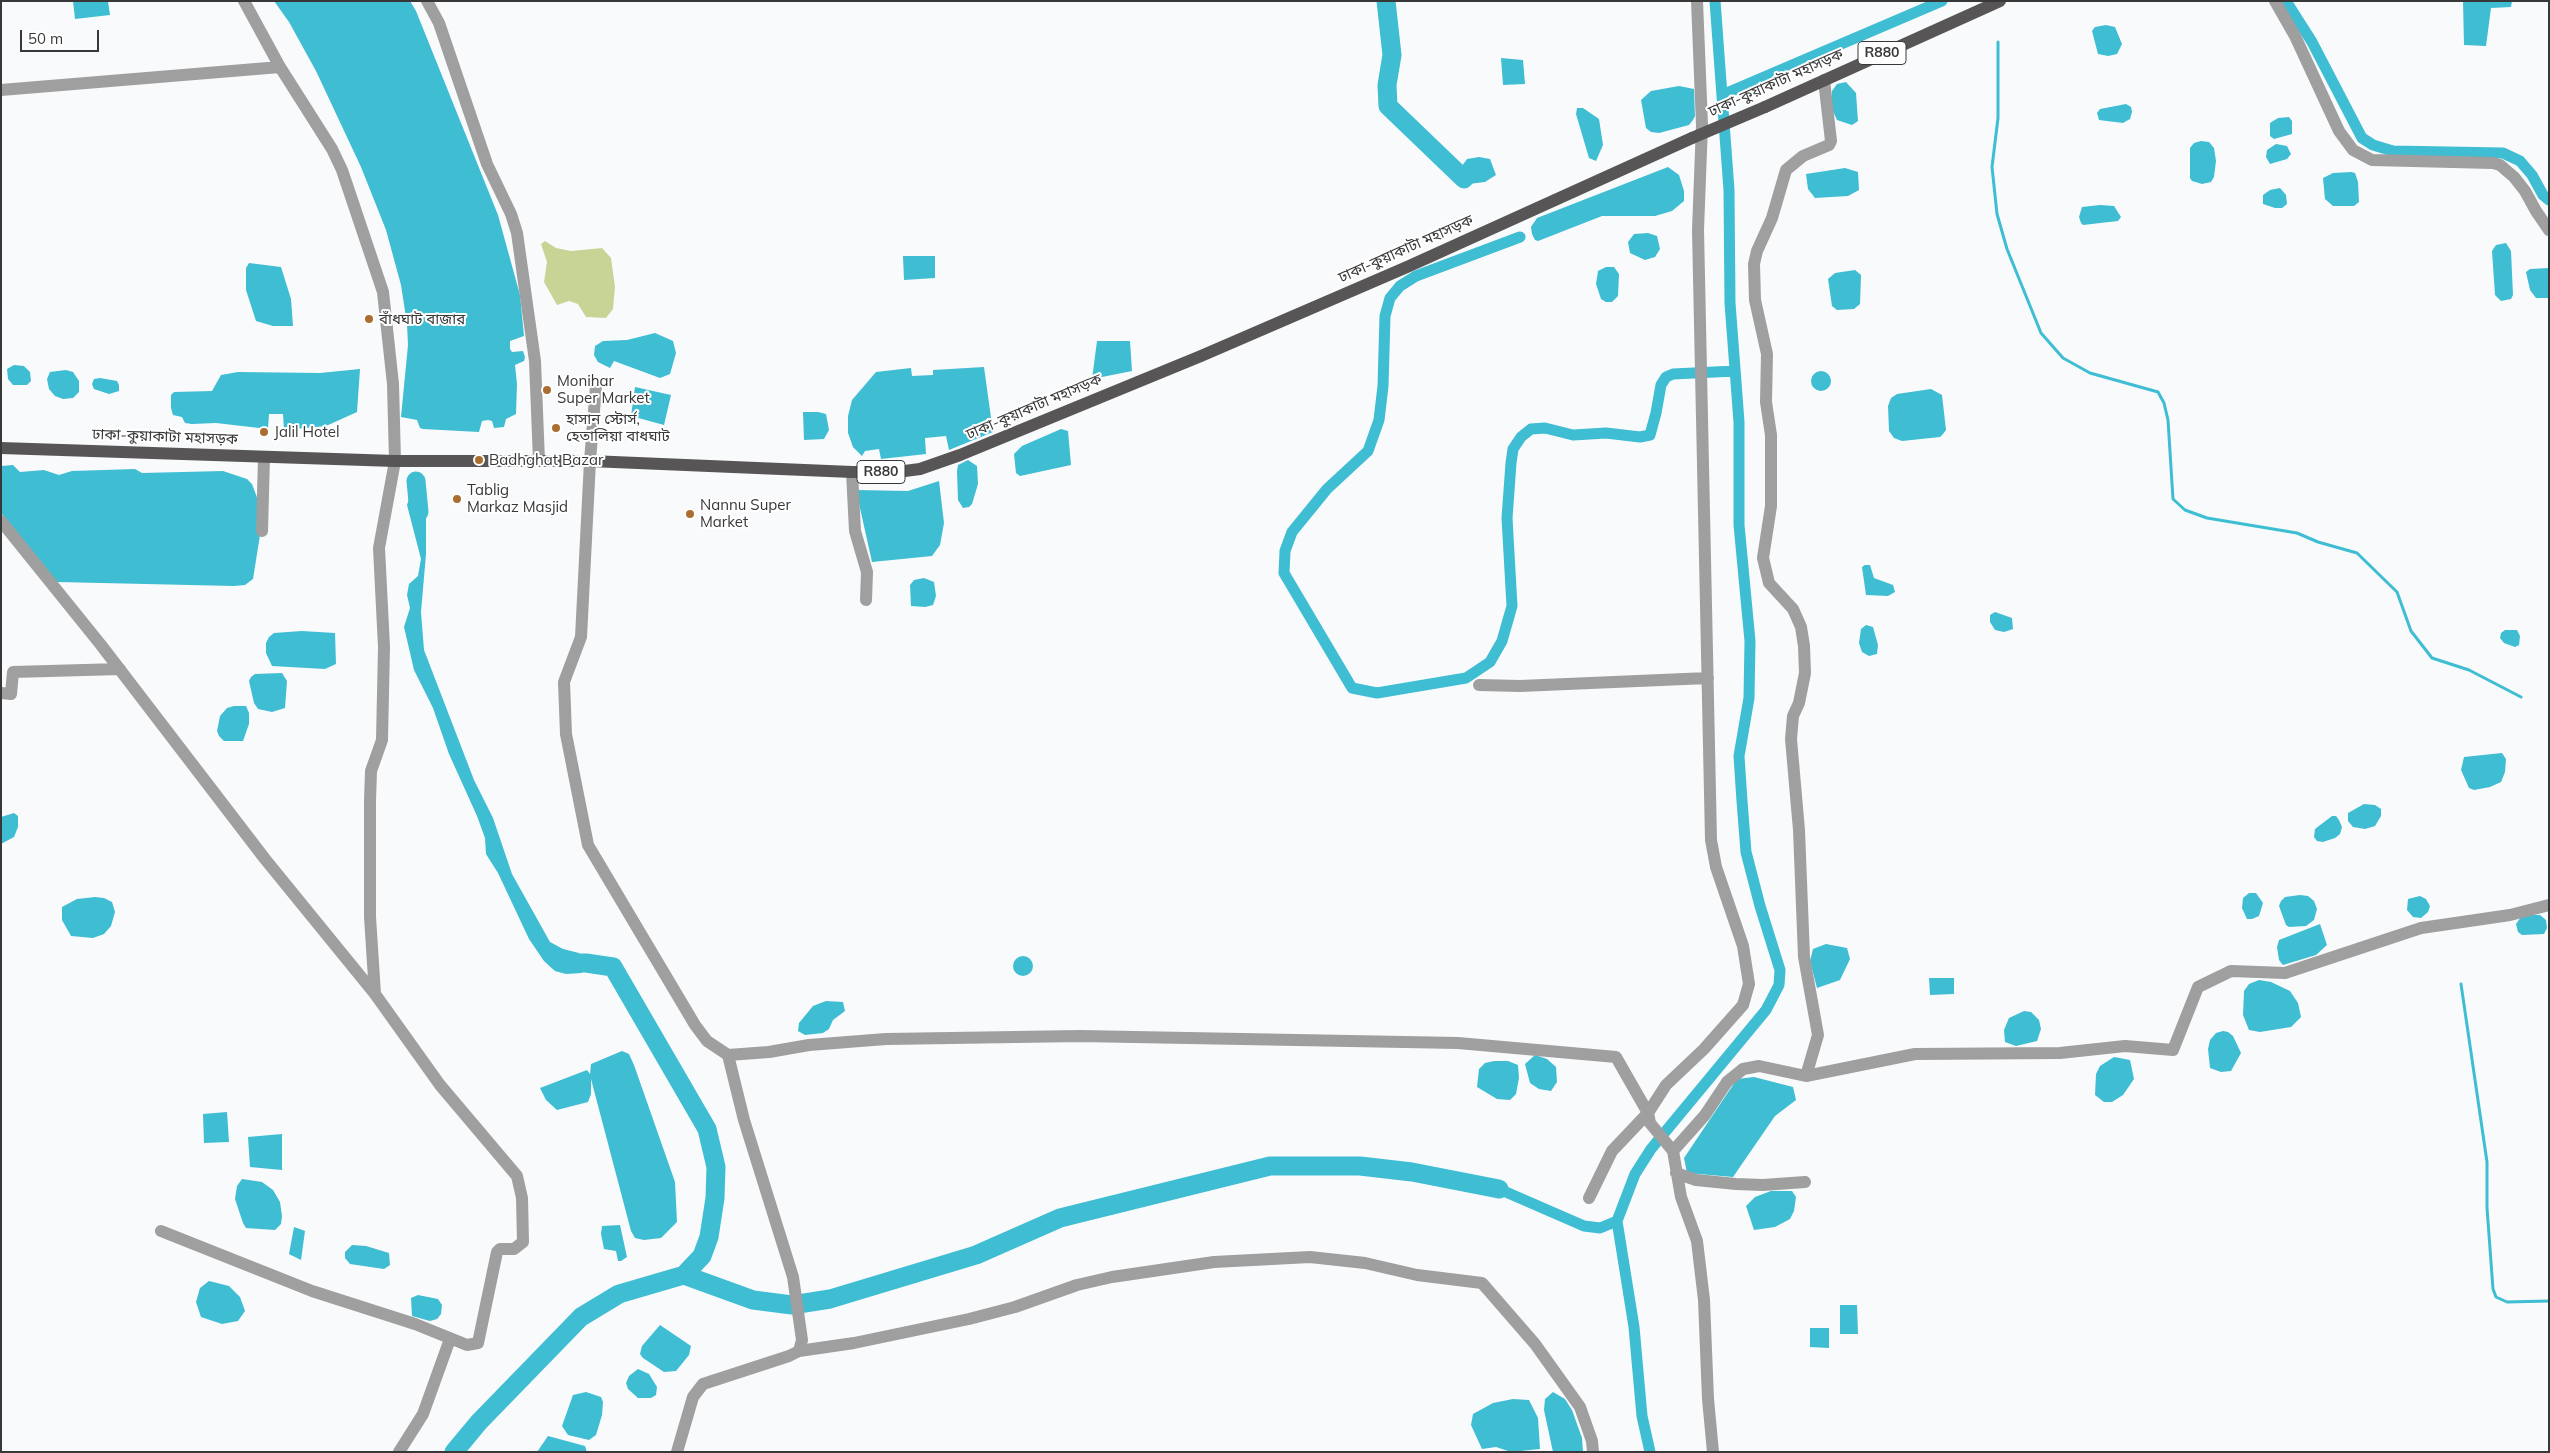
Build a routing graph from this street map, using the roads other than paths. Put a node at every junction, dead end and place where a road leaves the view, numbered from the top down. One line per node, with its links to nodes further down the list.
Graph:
1 (244, 1): 6 (street)
2 (427, 1): 14 (street)
3 (1697, 1): 21 (street)
4 (2000, 1): 7 (main road, ঢাকা-কুয়াকাটা মহাসড়ক / R880)
5 (2275, 1): 9 (street)
6 (280, 67): 8 (street); 13 (street)
7 (1824, 80): 16 (main road, ঢাকা-কুয়াকাটা মহাসড়ক / R880, bridge); 27 (street)
8 (1, 90)
9 (2549, 230)
10 (596, 386): 15 (street)
11 (1, 448): 12 (main road, ঢাকা-কুয়াকাটা মহাসড়ক / R880)
12 (264, 457): 13 (main road, ঢাকা-কুয়াকাটা মহাসড়ক / R880); 18 (street)
13 (394, 460): 14 (main road, ঢাকা-কুয়াকাটা মহাসড়ক / R880); 25 (street)
14 (539, 461): 15 (main road, ঢাকা-কুয়াকাটা মহাসড়ক / R880)
15 (590, 461): 16 (main road, ঢাকা-কুয়াকাটা মহাসড়ক / R880); 26 (street)
16 (852, 472): 19 (street)
17 (1, 521): 20 (street)
18 (262, 531)
19 (866, 600)
20 (120, 669): 23 (street); 25 (street)
21 (1708, 678): 22 (street); 28 (street)
22 (1479, 685)
23 (1, 693)
24 (2549, 905): 27 (street)
25 (375, 994): 34 (street)
26 (728, 1055): 28 (street); 35 (street)
27 (1806, 1076): 29 (street)
28 (1649, 1118): 29 (street); 32 (street)
29 (1673, 1151): 30 (street)
30 (1676, 1173): 31 (street); 39 (street)
31 (1805, 1182)
32 (1589, 1198)
33 (161, 1231): 34 (street)
34 (450, 1339): 36 (street)
35 (799, 1351): 37 (street); 38 (street)
36 (399, 1452)
37 (677, 1452)
38 (1593, 1452)
39 (1713, 1452)

